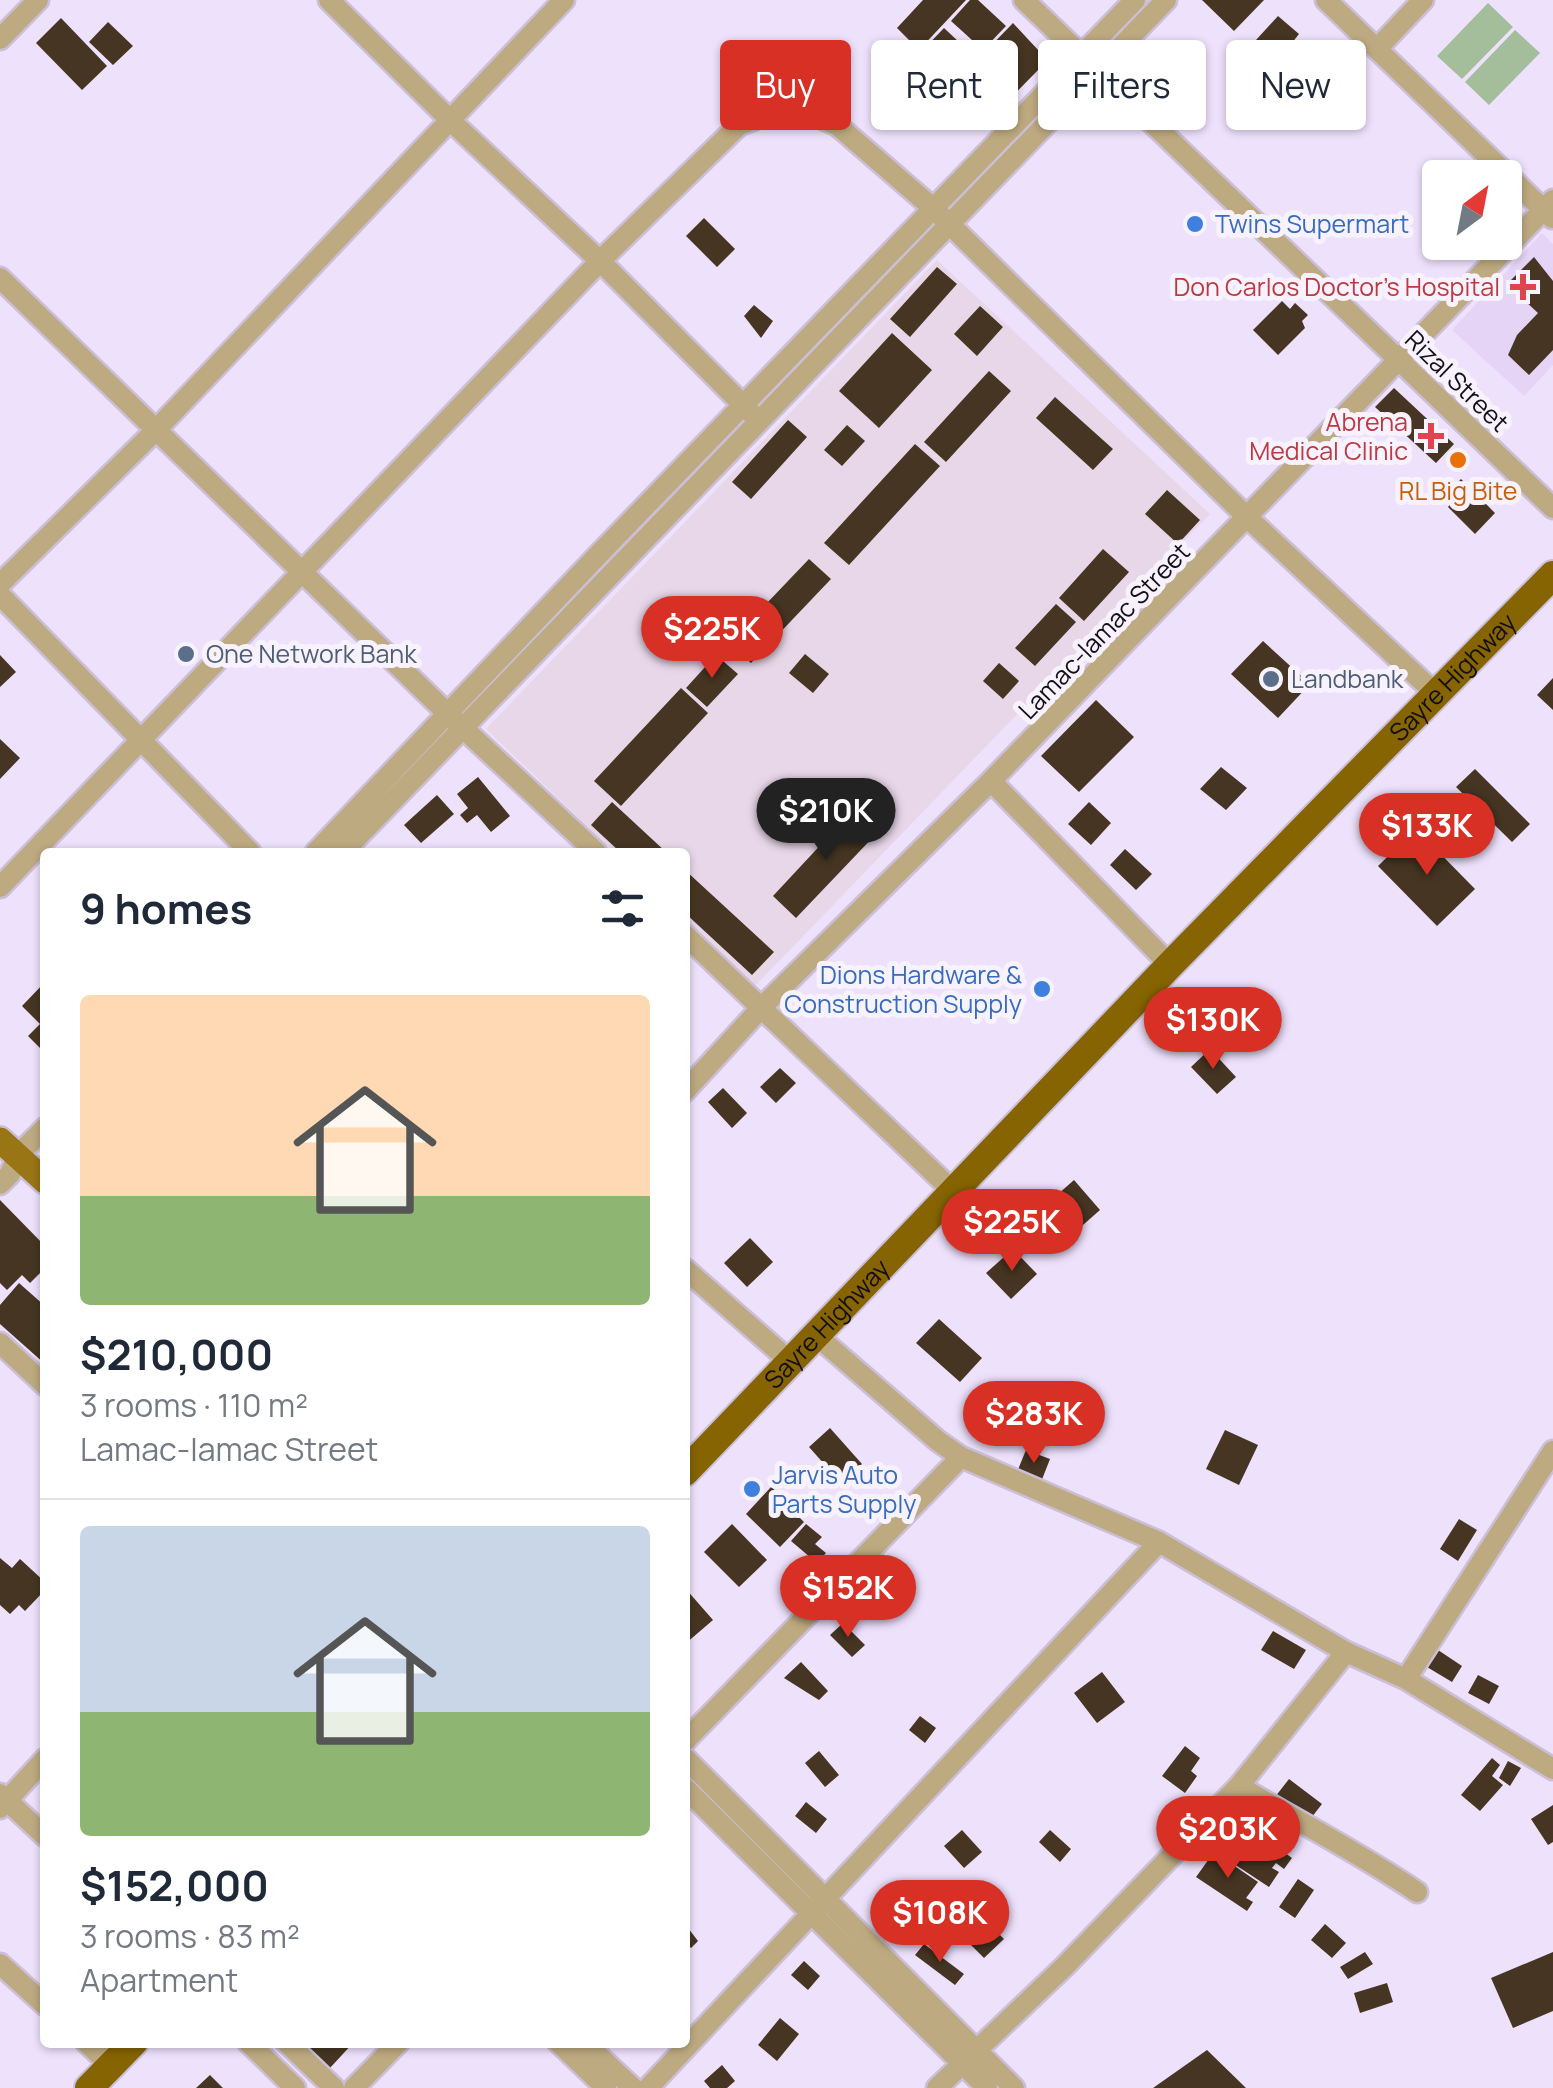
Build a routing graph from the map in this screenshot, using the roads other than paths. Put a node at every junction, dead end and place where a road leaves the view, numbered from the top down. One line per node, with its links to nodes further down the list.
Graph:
1 (38, 0): 9 (street)
2 (329, 0): 15 (street)
3 (564, 0): 15 (street)
4 (1024, 0): 10 (street, Rizal Street)
5 (1135, 0): 11 (street)
6 (1166, 0): 12 (street)
7 (1326, 0): 13 (street)
8 (1424, 0): 13 (street)
9 (0, 39)
10 (1066, 40)
11 (1096, 40)
12 (1127, 40)
13 (1378, 49): 18 (street)
14 (1038, 106): 19 (street)
15 (452, 122): 20 (street); 25 (street)
16 (1038, 126): 19 (street)
17 (1160, 130): 22 (street, Rizal Street)
18 (1550, 210): 22 (street, Lamac-lamac Street)
19 (942, 216): 20 (street); 23 (street); 24 (street); 27 (street)
20 (600, 261): 23 (street); 28 (street)
21 (0, 278): 25 (street)
22 (1399, 360): 26 (street, Rizal Street); 27 (street, Lamac-lamac Street)
23 (743, 406): 24 (street); 33 (street)
24 (760, 423): 33 (street)
25 (156, 430): 28 (street); 30 (street)
26 (1553, 508)
27 (1248, 518): 32 (street); 35 (street, Lamac-lamac Street)
28 (303, 572): 33 (street); 34 (street)
29 (1553, 575): 32 (highway, Sayre Highway)
30 (0, 584)
31 (0, 595): 34 (street)
32 (1438, 695): 42 (highway, Sayre Highway)
33 (457, 723): 37 (street); 38 (street); 39 (street)
34 (140, 741): 36 (street); 40 (street)
35 (991, 781): 42 (street); 43 (street, Lamac-lamac Street)
36 (246, 848)
37 (320, 848)
38 (347, 848)
39 (592, 848)
40 (0, 887)
41 (690, 940): 43 (street)
42 (1170, 965): 47 (highway, Sayre Highway)
43 (762, 1006): 44 (street, Lamac-lamac Street); 47 (street)
44 (690, 1085)
45 (40, 1136): 46 (street)
46 (22, 1166)
47 (953, 1191): 49 (highway, Sayre Highway)
48 (690, 1273): 51 (street)
49 (816, 1336): 51 (highway, Sayre Highway); 54 (street)
50 (0, 1344): 52 (street)
51 (792, 1363): 55 (highway, Sayre Highway)
52 (40, 1380)
53 (1553, 1451): 58 (street)
54 (961, 1458): 56 (street); 59 (street)
55 (690, 1467)
56 (1160, 1542): 57 (street); 68 (street)
57 (1346, 1652): 58 (street); 63 (street)
58 (1406, 1679): 62 (street)
59 (690, 1735)
60 (40, 1764): 65 (street)
61 (690, 1764): 68 (street)
62 (1553, 1769)
63 (1239, 1786): 67 (street); 80 (street)
64 (690, 1792): 68 (street)
65 (2, 1801): 66 (street)
66 (40, 1832)
67 (1417, 1892)
68 (817, 1906): 71 (street); 80 (street)
69 (0, 1964): 70 (street)
70 (40, 2000)
71 (690, 2043)
72 (92, 2048): 81 (street)
73 (128, 2048): 81 (highway)
74 (254, 2048): 83 (street)
75 (292, 2048): 84 (street)
76 (393, 2048): 85 (street)
77 (564, 2048): 86 (street)
78 (590, 2048): 87 (street)
79 (685, 2048): 88 (street)
80 (969, 2056): 89 (street); 90 (street); 91 (street)
81 (111, 2066): 82 (highway)
82 (90, 2088)
83 (295, 2088)
84 (334, 2088)
85 (354, 2088)
86 (606, 2088)
87 (632, 2088)
88 (648, 2088)
89 (937, 2088)
90 (987, 2088)
91 (1014, 2088)

